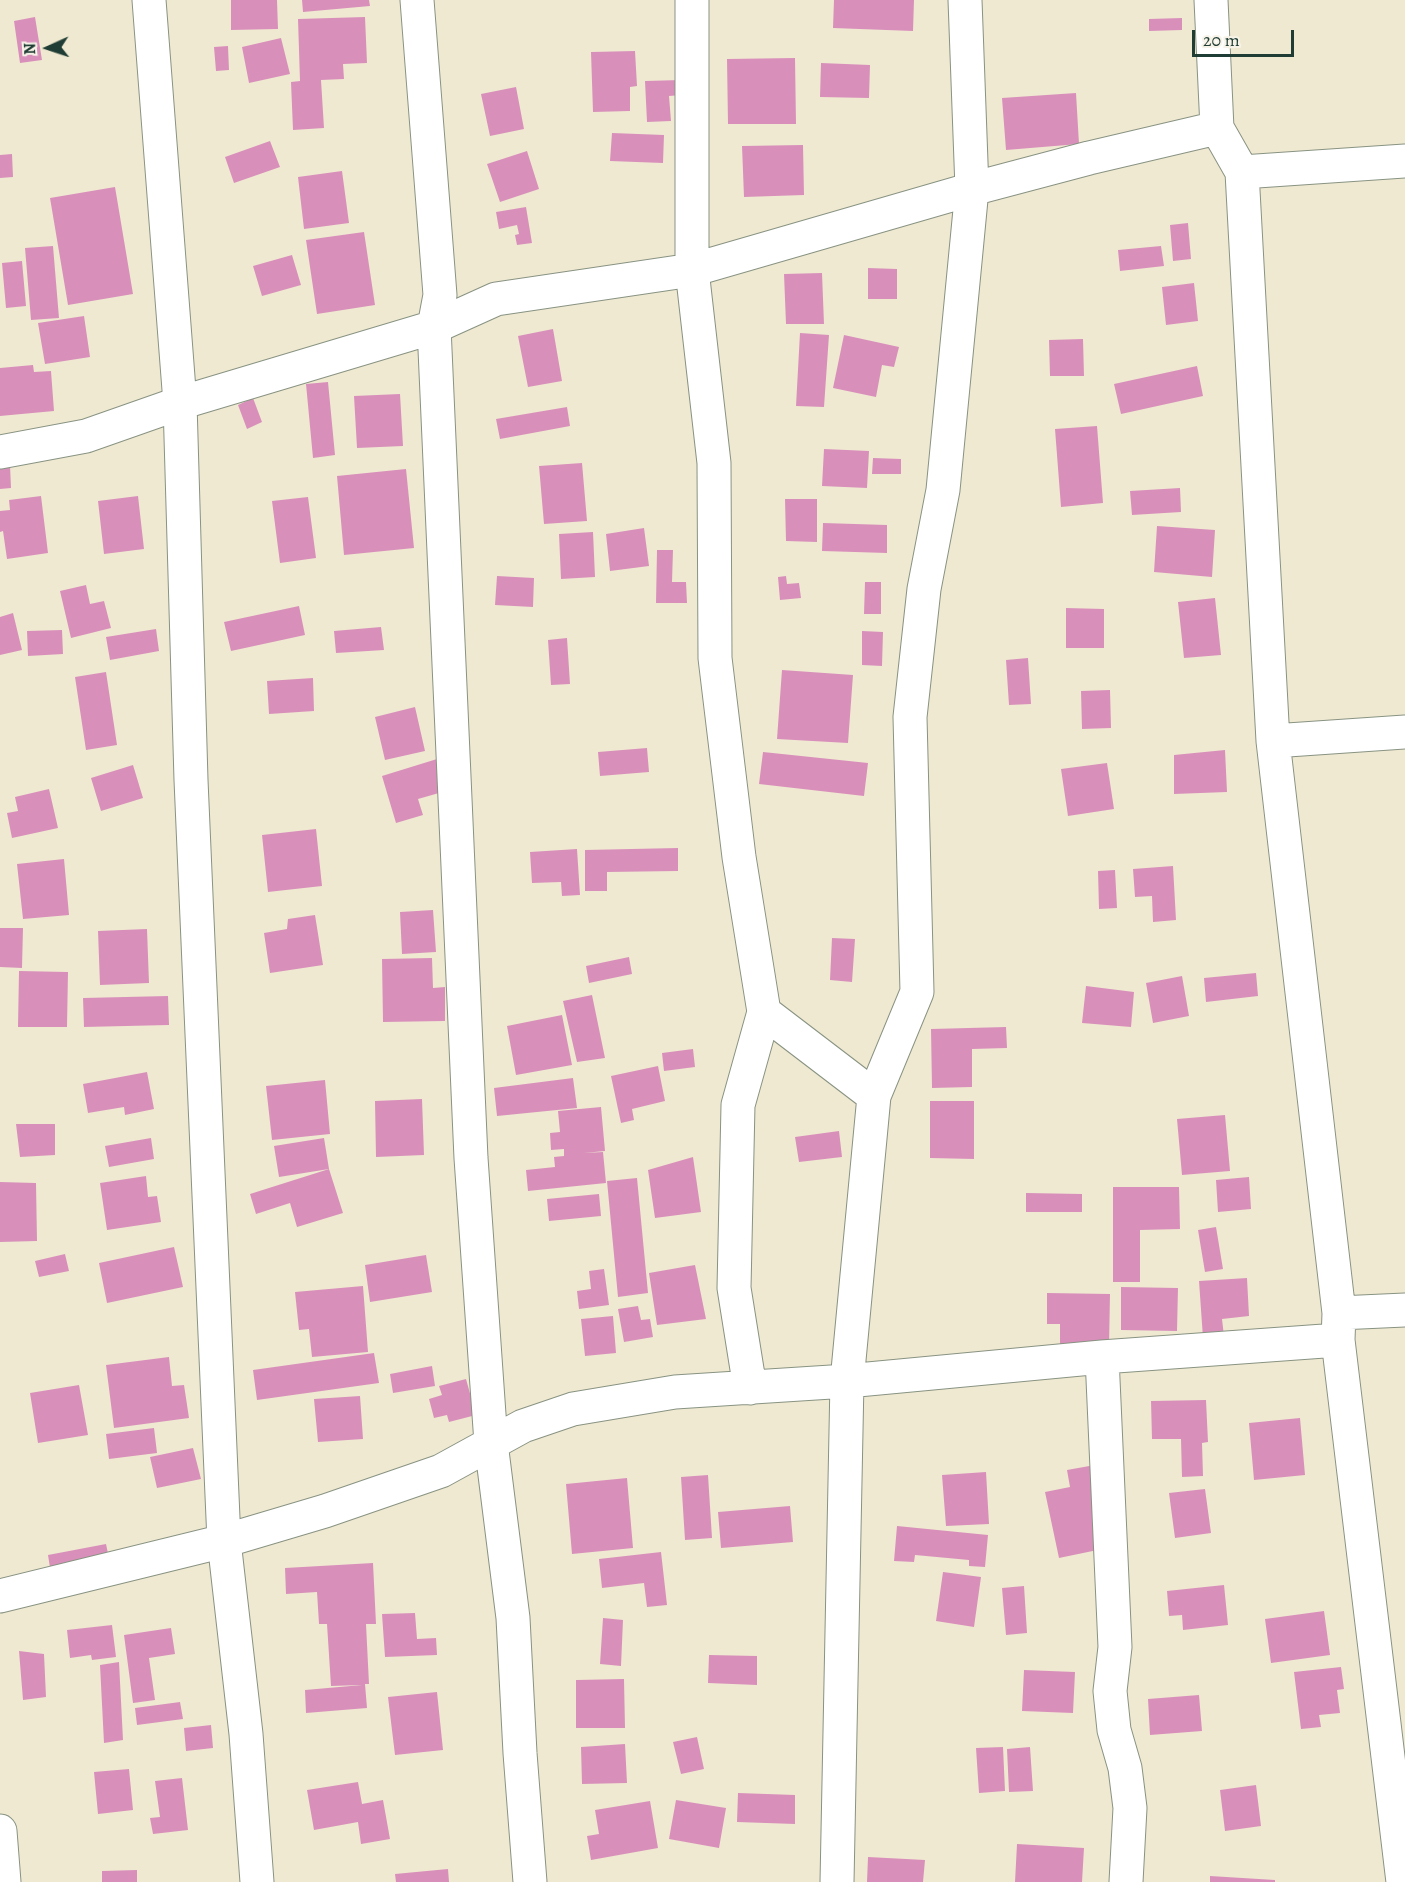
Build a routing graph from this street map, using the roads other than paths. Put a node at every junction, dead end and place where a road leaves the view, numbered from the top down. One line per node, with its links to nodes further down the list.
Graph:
1 (149, 0): 12 (street)
2 (417, 0): 11 (street)
3 (692, 0): 10 (street)
4 (965, 0): 9 (street)
5 (1211, 0): 6 (street)
6 (1218, 128): 8 (street); 9 (street)
7 (1405, 161): 8 (street)
8 (1242, 172): 15 (street)
9 (972, 189): 10 (street); 17 (street)
10 (692, 270): 11 (street); 16 (street)
11 (434, 327): 12 (street); 23 (street)
12 (180, 403): 13 (street); 24 (street)
13 (0, 452)
14 (1405, 732): 15 (street)
15 (1273, 741): 19 (street)
16 (764, 1012): 17 (street); 22 (street)
17 (874, 1096): 21 (street)
18 (1405, 1310): 19 (street)
19 (1339, 1327): 20 (street); 27 (street)
20 (1102, 1357): 21 (street); 32 (street)
21 (847, 1381): 22 (street); 31 (street)
22 (750, 1388): 23 (street)
23 (490, 1443): 24 (street); 30 (street)
24 (224, 1540): 25 (street); 29 (street)
25 (0, 1596)
26 (0, 1831): 28 (street)
27 (1403, 1869)
28 (4, 1882)
29 (257, 1882)
30 (530, 1882)
31 (837, 1882)
32 (1126, 1882)

